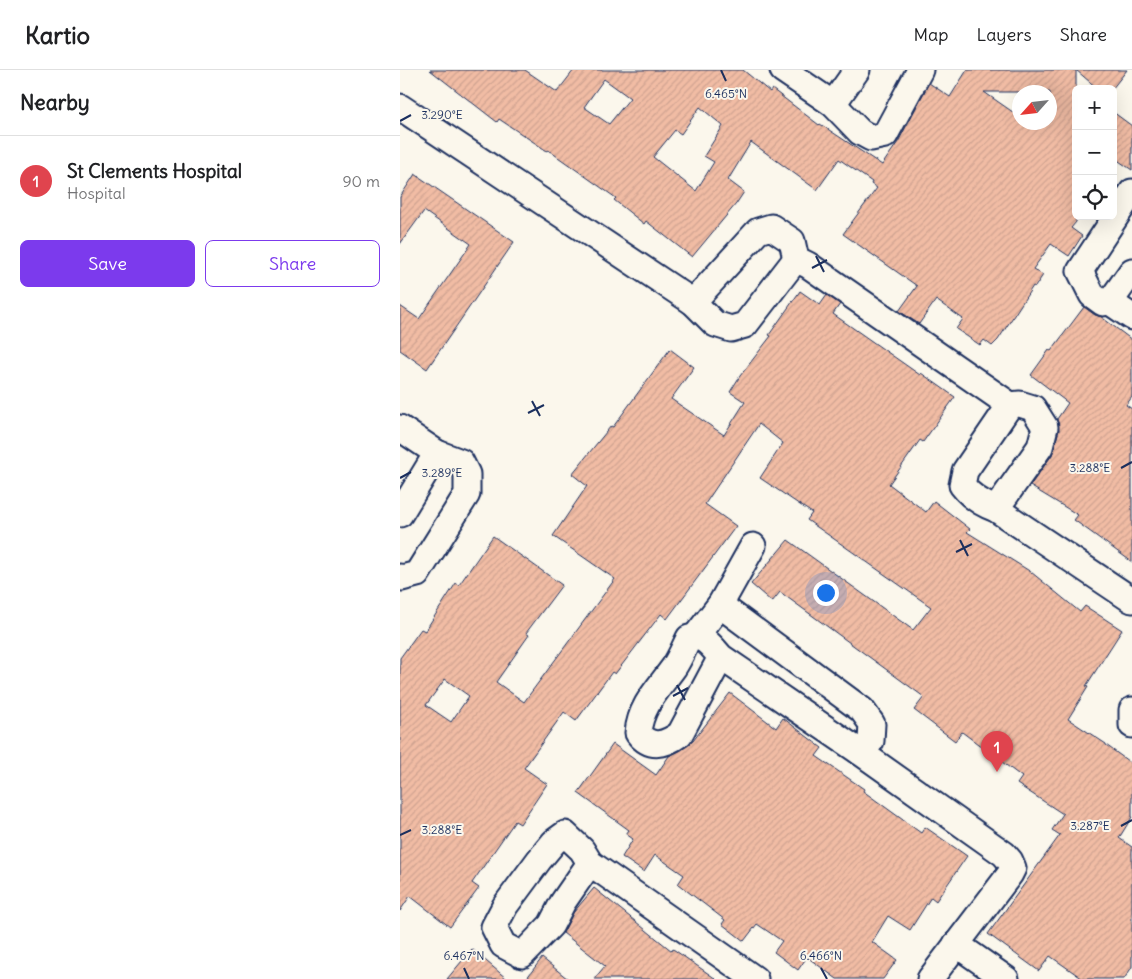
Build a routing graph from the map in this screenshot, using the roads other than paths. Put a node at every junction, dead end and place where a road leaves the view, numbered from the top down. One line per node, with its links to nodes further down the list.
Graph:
1 (783, 70): 4 (street)
2 (857, 70): 4 (street)
3 (920, 70): 4 (street)
4 (833, 104)
5 (400, 107): 9 (street)
6 (1132, 192): 10 (street)
7 (796, 259): 9 (street); 9 (street); 12 (street)
8 (1132, 271): 10 (street)
9 (693, 302)
10 (1110, 302): 11 (street)
11 (1132, 317)
12 (1010, 405): 15 (street); 15 (street)
13 (400, 428): 14 (street)
14 (437, 453): 16 (street); 18 (street)
15 (996, 509): 19 (street)
16 (400, 514)
17 (753, 546): 20 (street)
18 (400, 577)
19 (1132, 600)
20 (720, 605): 21 (street); 25 (street)
21 (696, 636): 22 (street); 22 (street)
22 (721, 657): 25 (street)
23 (1132, 710): 24 (street)
24 (1132, 725)
25 (860, 752): 27 (street)
26 (590, 863): 28 (street)
27 (956, 944): 29 (street); 30 (street)
28 (755, 979)
29 (930, 979)
30 (1006, 979)

